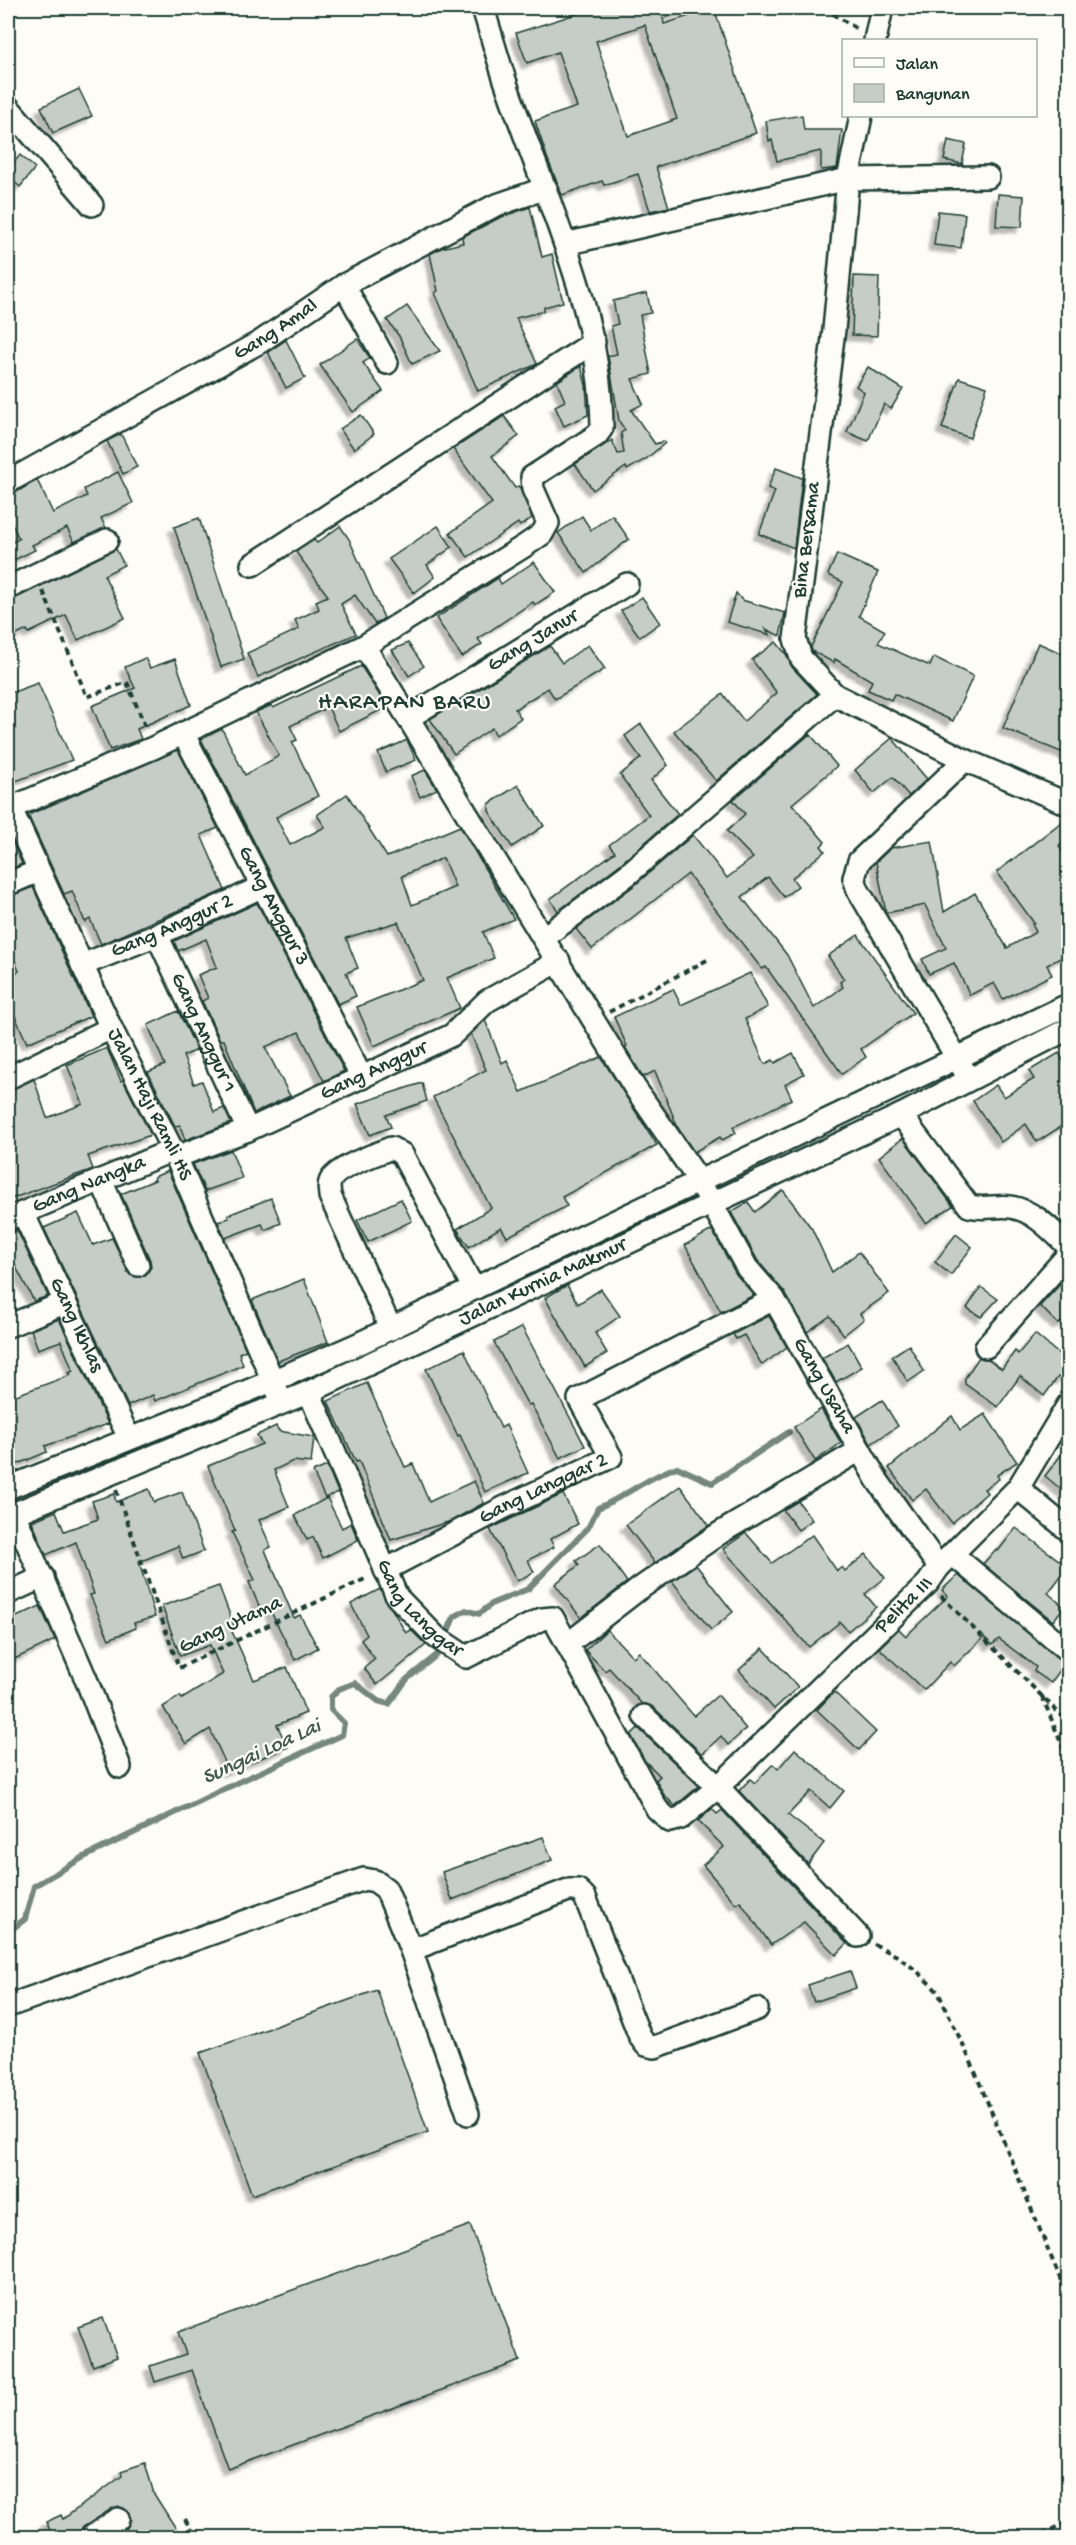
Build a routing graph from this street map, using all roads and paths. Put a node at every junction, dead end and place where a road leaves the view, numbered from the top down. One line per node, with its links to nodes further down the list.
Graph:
1 (483, 8): 10 (street)
2 (824, 8): 4 (path)
3 (882, 8): 5 (street)
4 (873, 39)
5 (875, 39)
6 (8, 107): 11 (street)
7 (861, 117): 9 (street, Bina Bersama)
8 (988, 177): 9 (street)
9 (848, 178): 12 (street); 23 (street, Bina Bersama)
10 (546, 188): 12 (street); 13 (street, Gang Amal)
11 (92, 205)
12 (565, 244): 14 (street)
13 (344, 285): 15 (street); 16 (street, Gang Amal)
14 (594, 342): 18 (street); 22 (street)
15 (387, 363)
16 (8, 482)
17 (107, 540): 19 (street)
18 (252, 565)
19 (36, 573): 21 (street); 26 (path)
20 (627, 584): 24 (street, Gang Janur)
21 (8, 588)
22 (364, 646): 24 (street, Gang Usaha); 25 (street)
23 (835, 695): 27 (street, Bina Bersama); 34 (street)
24 (408, 718): 34 (street, Gang Usaha)
25 (183, 733): 26 (street); 32 (street, Gang Anggur 3)
26 (153, 748): 29 (street)
27 (965, 760): 28 (street, Bina Bersama); 42 (street)
28 (1068, 804)
29 (8, 806): 30 (street, Jalan Haji Ramli HS)
30 (38, 871): 31 (street); 37 (street, Jalan Haji Ramli HS)
31 (8, 884)
32 (261, 887): 33 (street, Gang Anggur 2); 44 (street, Gang Anggur 3)
33 (157, 935): 37 (street, Gang Anggur 2); 47 (street, Gang Anggur 1)
34 (543, 938): 36 (street, Gang Usaha)
35 (709, 959): 39 (path)
36 (559, 961): 39 (street, Gang Usaha); 44 (street, Gang Anggur)
37 (82, 965): 40 (street, Jalan Haji Ramli HS)
38 (1068, 1005): 42 (street, Jalan Kurnia Makmur)
39 (594, 1020): 50 (street, Gang Usaha)
40 (111, 1028): 43 (street); 48 (street, Jalan Haji Ramli HS)
41 (1068, 1029): 45 (street, Jalan Kurnia Makmur)
42 (957, 1060): 45 (street); 50 (street, Jalan Kurnia Makmur)
43 (8, 1078)
44 (362, 1078): 47 (street, Gang Anggur)
45 (970, 1080): 46 (street, Jalan Kurnia Makmur)
46 (901, 1115): 51 (street, Jalan Kurnia Makmur); 53 (street)
47 (248, 1130): 48 (street, Gang Anggur)
48 (175, 1154): 49 (street, Gang Nangka); 62 (street, Jalan Haji Ramli HS)
49 (101, 1180): 52 (street, Gang Nangka); 55 (street)
50 (700, 1182): 51 (street, Gang Usaha); 56 (street, Jalan Kurnia Makmur)
51 (712, 1202): 57 (street, Gang Usaha); 63 (street, Jalan Kurnia Makmur)
52 (15, 1216): 58 (street, Gang Ikhlas)
53 (1068, 1246)
54 (1068, 1255): 61 (street)
55 (138, 1265)
56 (474, 1289): 60 (street, Jalan Kurnia Makmur); 60 (street)
57 (774, 1299): 67 (street, Gang Usaha); 74 (street, Gang Langgar 2)
58 (64, 1303): 59 (street); 66 (street, Gang Ikhlas)
59 (8, 1326)
60 (391, 1329): 62 (street, Jalan Kurnia Makmur)
61 (986, 1347)
62 (273, 1382): 64 (street, Jalan Haji Ramli HS); 66 (street, Jalan Kurnia Makmur)
63 (309, 1392): 64 (street, Jalan Kurnia Makmur); 74 (street, Gang Langgar)
64 (284, 1404): 68 (street, Jalan Kurnia Makmur)
65 (1068, 1405): 70 (street, Pelita III)
66 (129, 1438): 69 (street, Jalan Kurnia Makmur)
67 (860, 1450): 73 (street, Gang Usaha); 77 (street)
68 (110, 1473): 71 (street, Jalan Kurnia Makmur); 74 (path, Gang Utama)
69 (8, 1488)
70 (1018, 1488): 72 (street); 73 (street, Pelita III)
71 (11, 1515): 75 (street)
72 (1068, 1530)
73 (940, 1568): 78 (street, Gang Usaha); 79 (path); 84 (street, Pelita III)
74 (385, 1570): 77 (street, Gang Langgar)
75 (43, 1577): 76 (street); 83 (street)
76 (8, 1593)
77 (569, 1643): 84 (street, Gang Langgar)
78 (1068, 1651)
79 (1040, 1693): 81 (path); 82 (path)
80 (644, 1716): 84 (street)
81 (1068, 1722)
82 (1068, 1760)
83 (120, 1767)
84 (718, 1787): 85 (street)
85 (858, 1936)
86 (878, 1947): 91 (path)
87 (411, 1950): 88 (street); 89 (street); 90 (street)
88 (8, 2006)
89 (757, 2009)
90 (468, 2114)
91 (1068, 2296)
92 (118, 2519): 95 (street)
93 (185, 2519): 96 (path)
94 (1068, 2522): 97 (path)
95 (90, 2538)
96 (195, 2538)
97 (1032, 2538)

